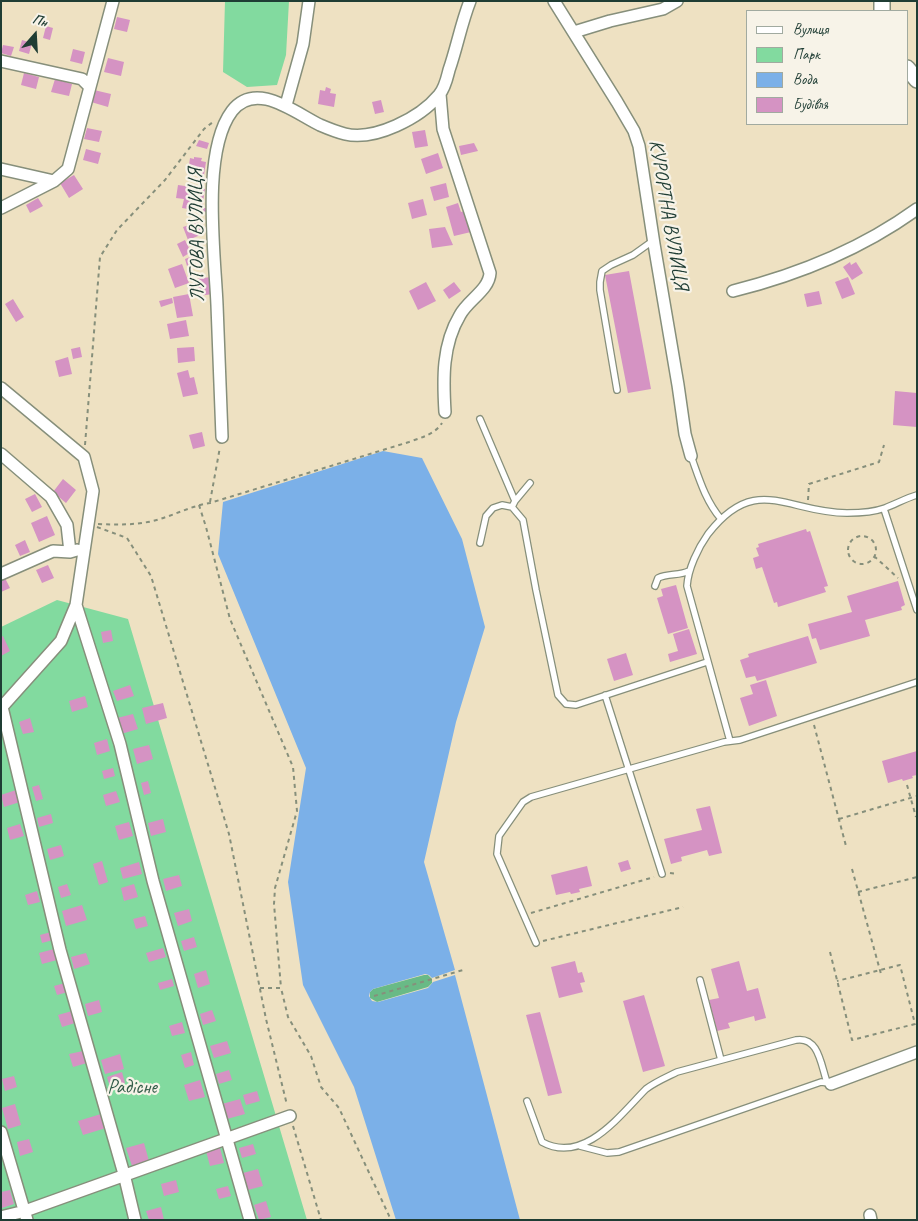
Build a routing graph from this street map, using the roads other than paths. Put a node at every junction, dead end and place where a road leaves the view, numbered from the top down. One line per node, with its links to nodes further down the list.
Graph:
1 (113, 1): 10 (street)
2 (309, 1): 12 (street)
3 (470, 1): 11 (street)
4 (554, 1): 6 (street, КУРОРТНА ВУЛИЦЯ)
5 (677, 1): 6 (street)
6 (574, 32): 17 (street, КУРОРТНА ВУЛИЦЯ)
7 (1, 61): 10 (street)
8 (908, 69): 9 (street)
9 (917, 80)
10 (90, 87): 14 (street)
11 (440, 94): 12 (street); 21 (street)
12 (286, 105): 23 (street, ЛУГОВА ВУЛИЦЯ)
13 (1, 170): 14 (street)
14 (54, 181): 15 (street)
15 (1, 208)
16 (917, 209): 18 (street)
17 (654, 240): 20 (lane); 25 (street, КУРОРТНА ВУЛИЦЯ)
18 (733, 291)
19 (1, 388): 33 (street)
20 (617, 390)
21 (444, 412)
22 (480, 419): 28 (lane)
23 (222, 438)
24 (1, 454): 34 (street)
25 (691, 456): 31 (lane)
26 (530, 483): 28 (lane)
27 (917, 495): 30 (lane)
28 (515, 501): 29 (lane)
29 (512, 507): 32 (lane); 42 (lane)
30 (884, 509): 31 (lane); 39 (lane)
31 (721, 518): 35 (lane)
32 (480, 542)
33 (85, 548): 34 (street); 38 (street)
34 (70, 552): 36 (street)
35 (689, 570): 37 (lane); 40 (lane)
36 (1, 574)
37 (655, 586)
38 (76, 605): 43 (street); 55 (street)
39 (917, 610)
40 (707, 662): 42 (lane); 44 (lane)
41 (917, 682): 44 (lane)
42 (605, 695): 45 (lane)
43 (2, 707): 57 (street)
44 (730, 741): 45 (lane)
45 (628, 770): 46 (lane); 47 (lane)
46 (662, 874)
47 (536, 943)
48 (700, 980): 50 (lane)
49 (917, 1052): 51 (street)
50 (722, 1060): 51 (lane); 56 (lane)
51 (829, 1083): 56 (lane)
52 (527, 1101): 56 (lane)
53 (290, 1116): 55 (street)
54 (1, 1132): 58 (street)
55 (226, 1138): 57 (street); 61 (street)
56 (580, 1146)
57 (124, 1174): 58 (street); 60 (street)
58 (26, 1215): 59 (street)
59 (1, 1217)
60 (136, 1220)
61 (250, 1220)

